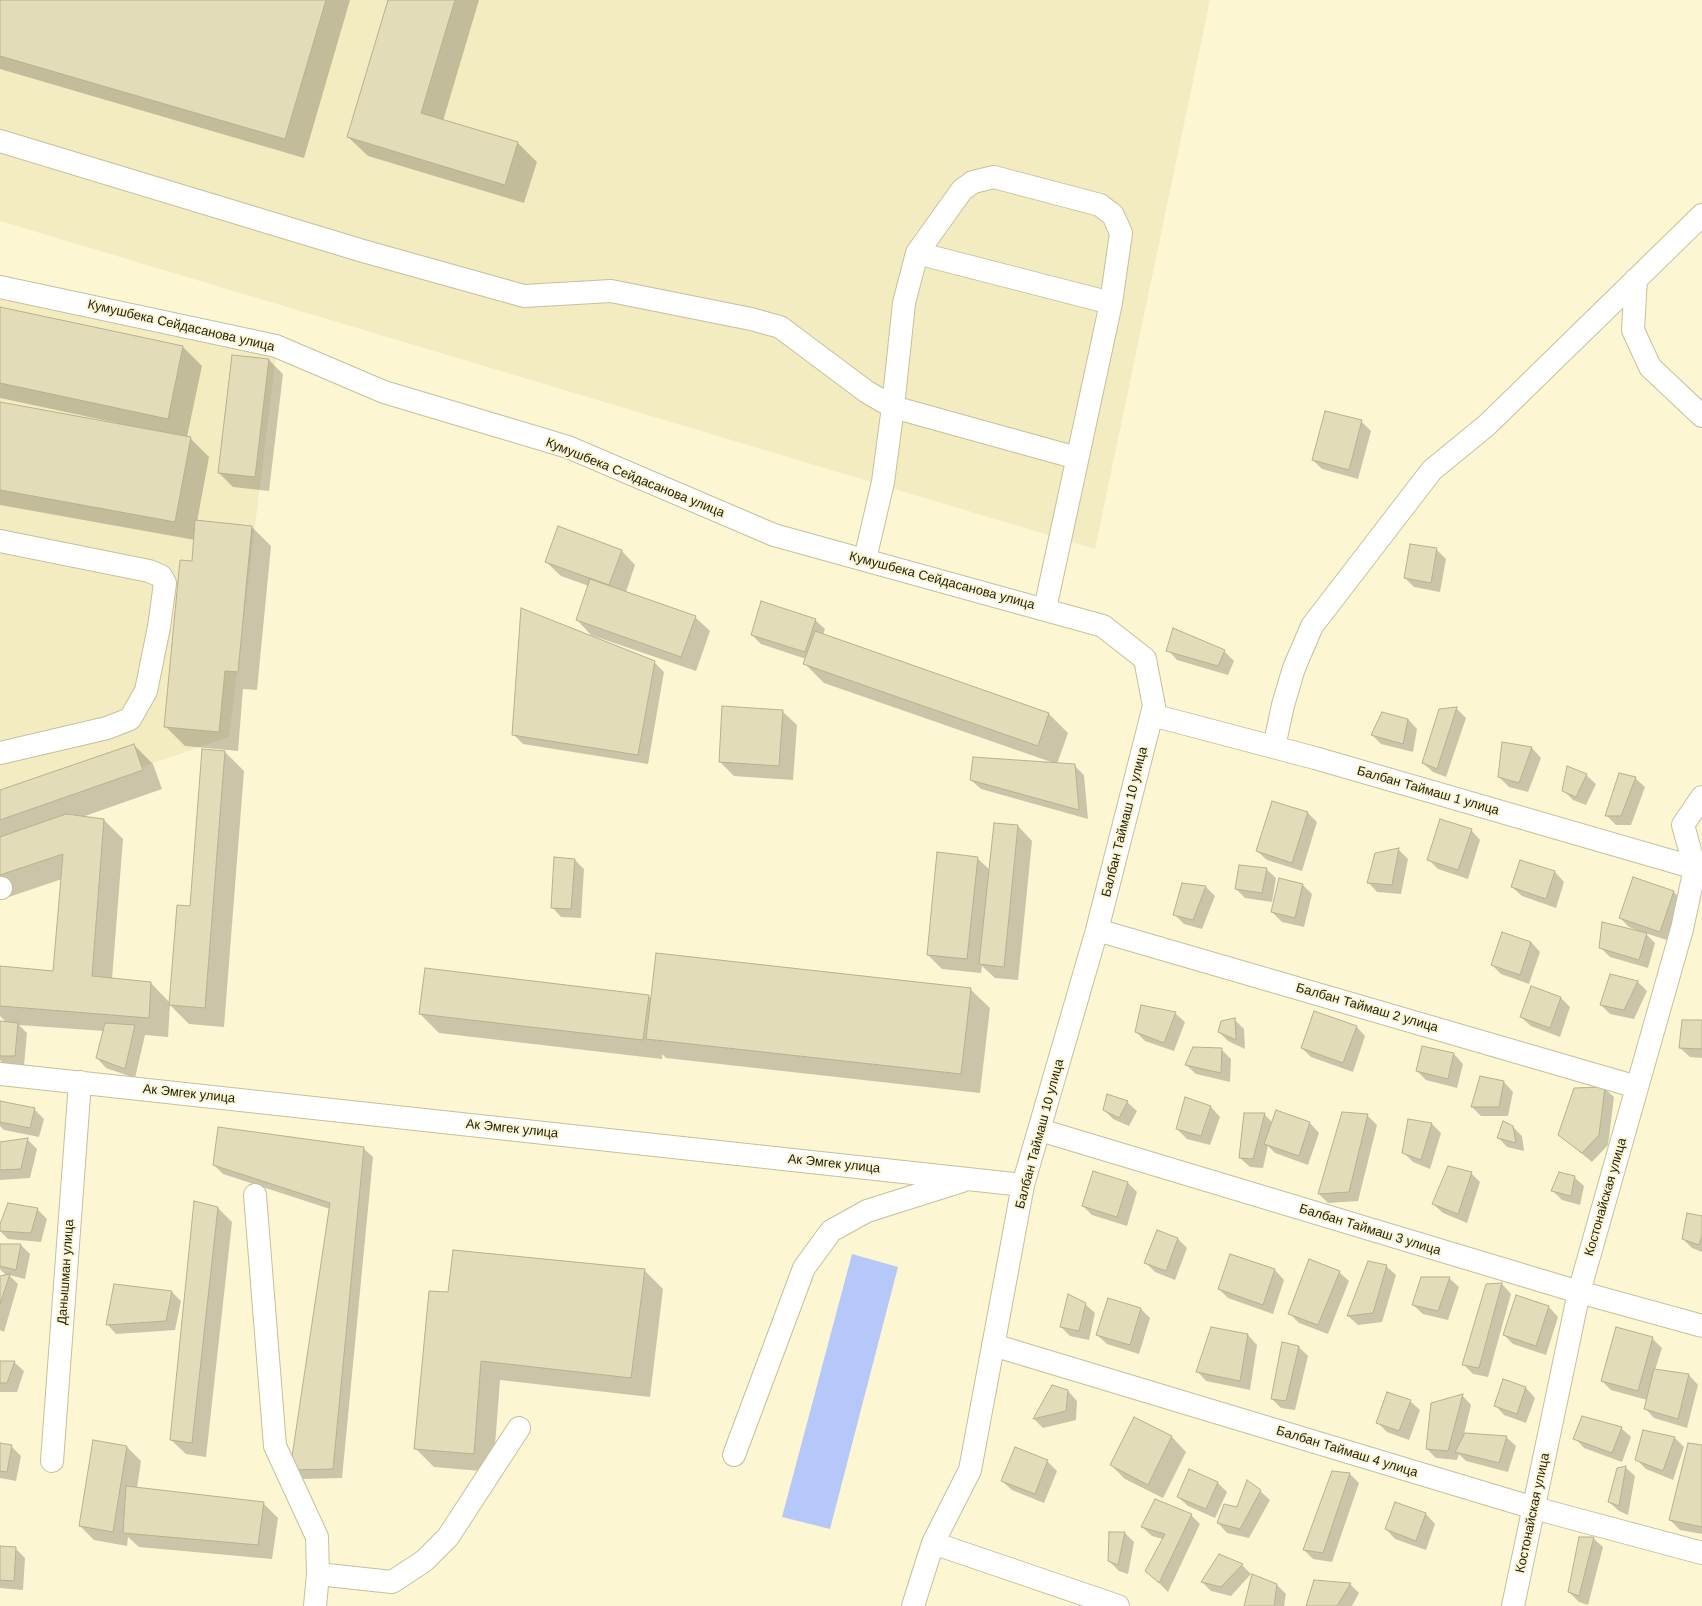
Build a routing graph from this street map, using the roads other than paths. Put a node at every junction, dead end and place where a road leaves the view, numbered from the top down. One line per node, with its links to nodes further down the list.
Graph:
1 (0, 141): 7 (street)
2 (1702, 215): 4 (street)
3 (918, 253): 6 (street); 6 (street); 7 (street)
4 (1636, 279): 8 (street); 15 (street)
5 (0, 287): 11 (street, Кумушбека Сейдасанова улица)
6 (1111, 303): 9 (street)
7 (893, 407): 9 (street); 11 (street)
8 (1702, 416)
9 (1077, 458): 12 (street)
10 (0, 542): 16 (street)
11 (864, 559): 12 (street, Кумушбека Сейдасанова улица)
12 (1045, 609): 13 (street, Кумушбека Сейдасанова улица)
13 (1145, 659): 14 (street, Балбан Таймаш 10 улица)
14 (1152, 715): 15 (street, Балбан Таймаш 1 улица); 19 (street, Балбан Таймаш 10 улица)
15 (1274, 747): 18 (street, Балбан Таймаш 1 улица)
16 (0, 753)
17 (1702, 797): 18 (street, Костонайская улица)
18 (1699, 869): 22 (street, Костонайская улица)
19 (1097, 930): 22 (street, Балбан Таймаш 2 улица); 23 (street, Балбан Таймаш 10 улица)
20 (0, 1074): 21 (street, Ак Эмгек улица)
21 (80, 1082): 24 (street, Ак Эмгек улица); 32 (street, Данышман улица)
22 (1637, 1087): 27 (street, Костонайская улица)
23 (1040, 1130): 25 (street, Балбан Таймаш 10 улица); 27 (street, Балбан Таймаш 3 улица)
24 (966, 1179): 25 (street, Ак Эмгек улица); 31 (street)
25 (1023, 1185): 29 (street, Балбан Таймаш 10 улица)
26 (255, 1195): 36 (street)
27 (1579, 1292): 28 (street, Балбан Таймаш 3 улица); 33 (street, Костонайская улица)
28 (1702, 1326)
29 (993, 1345): 33 (street, Балбан Таймаш 4 улица); 34 (street, Балбан Таймаш 10 улица)
30 (519, 1428): 36 (street)
31 (734, 1454)
32 (52, 1461)
33 (1534, 1508): 35 (street, Балбан Таймаш 4 улица); 40 (street, Костонайская улица)
34 (933, 1543): 38 (street, Балбан Таймаш 10 улица); 39 (street)
35 (1702, 1553)
36 (318, 1574): 37 (street)
37 (315, 1606)
38 (913, 1606)
39 (1118, 1606)
40 (1513, 1606)

